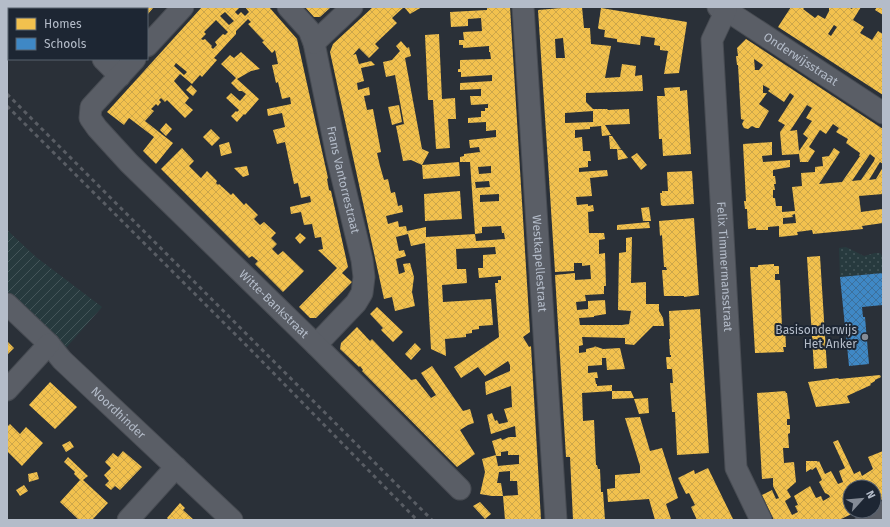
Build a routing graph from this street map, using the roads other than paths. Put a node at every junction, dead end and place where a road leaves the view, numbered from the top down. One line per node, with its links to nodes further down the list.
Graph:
1 (183, 7): 7 (street)
2 (288, 7): 6 (street, Frans Vantorrestraat)
3 (352, 7): 6 (street)
4 (522, 7): 21 (street, Westkapellestraat)
5 (722, 9): 11 (street, Onderwijsstraat); 22 (street, Felix Timmermansstraat)
6 (314, 43): 14 (street, Frans Vantorrestraat)
7 (148, 45)
8 (104, 60): 10 (street)
9 (134, 60): 10 (street)
10 (120, 76): 14 (street, Witte-Bankstraat)
11 (883, 113)
12 (7, 304): 13 (street, Noordhinder)
13 (49, 344): 15 (street); 16 (street, Noordhinder)
14 (316, 345): 17 (street, Witte-Bankstraat)
15 (7, 390)
16 (176, 467): 19 (street); 20 (street, Noordhinder)
17 (460, 489)
18 (883, 512): 23 (street)
19 (128, 520)
20 (232, 520)
21 (556, 520)
22 (761, 520)
23 (866, 520)

